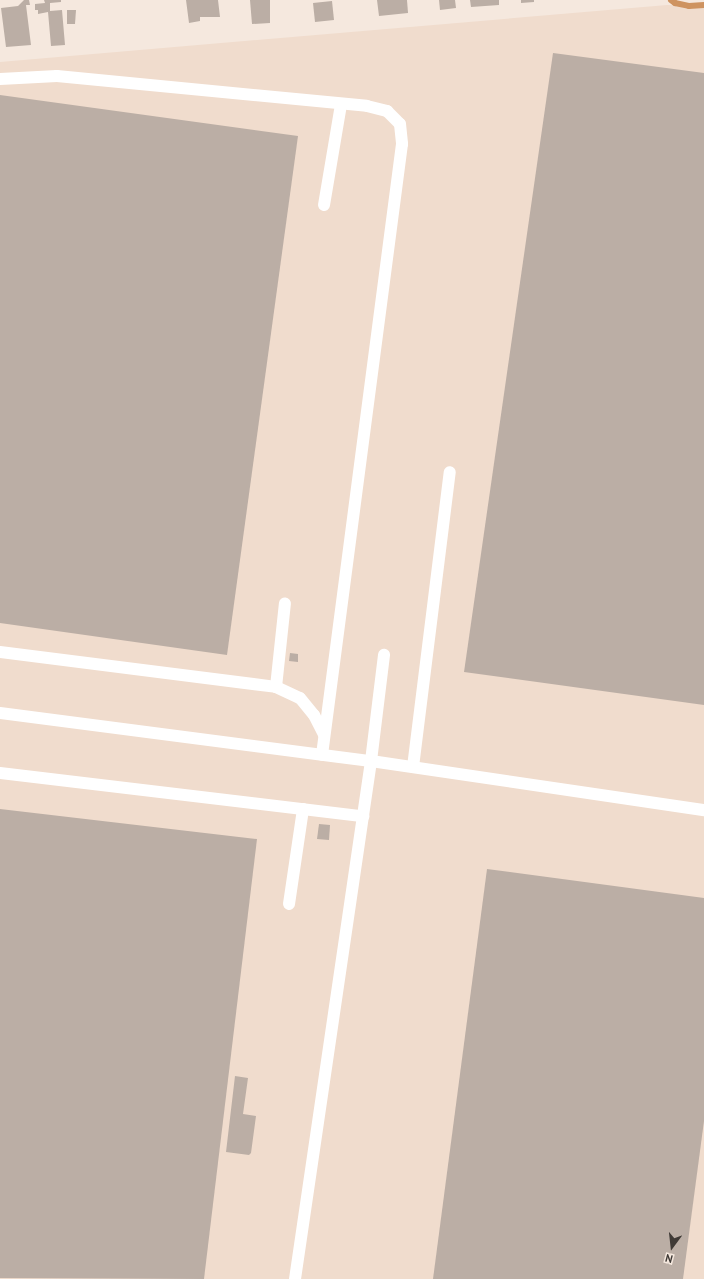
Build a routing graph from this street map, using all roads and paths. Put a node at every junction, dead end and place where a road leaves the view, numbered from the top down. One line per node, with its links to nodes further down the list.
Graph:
1 (0, 79): 2 (lane)
2 (341, 104): 3 (lane); 10 (lane)
3 (324, 205)
4 (450, 472): 13 (lane)
5 (285, 603): 8 (lane)
6 (0, 652): 8 (lane)
7 (384, 655): 12 (lane)
8 (276, 687): 10 (lane)
9 (0, 713): 11 (lane)
10 (324, 735): 11 (lane)
11 (322, 755): 12 (lane)
12 (371, 761): 13 (lane); 17 (lane)
13 (413, 767): 16 (lane)
14 (0, 773): 15 (lane)
15 (303, 809): 17 (lane); 18 (lane)
16 (704, 810)
17 (363, 816): 19 (lane)
18 (290, 904)
19 (295, 1279)

